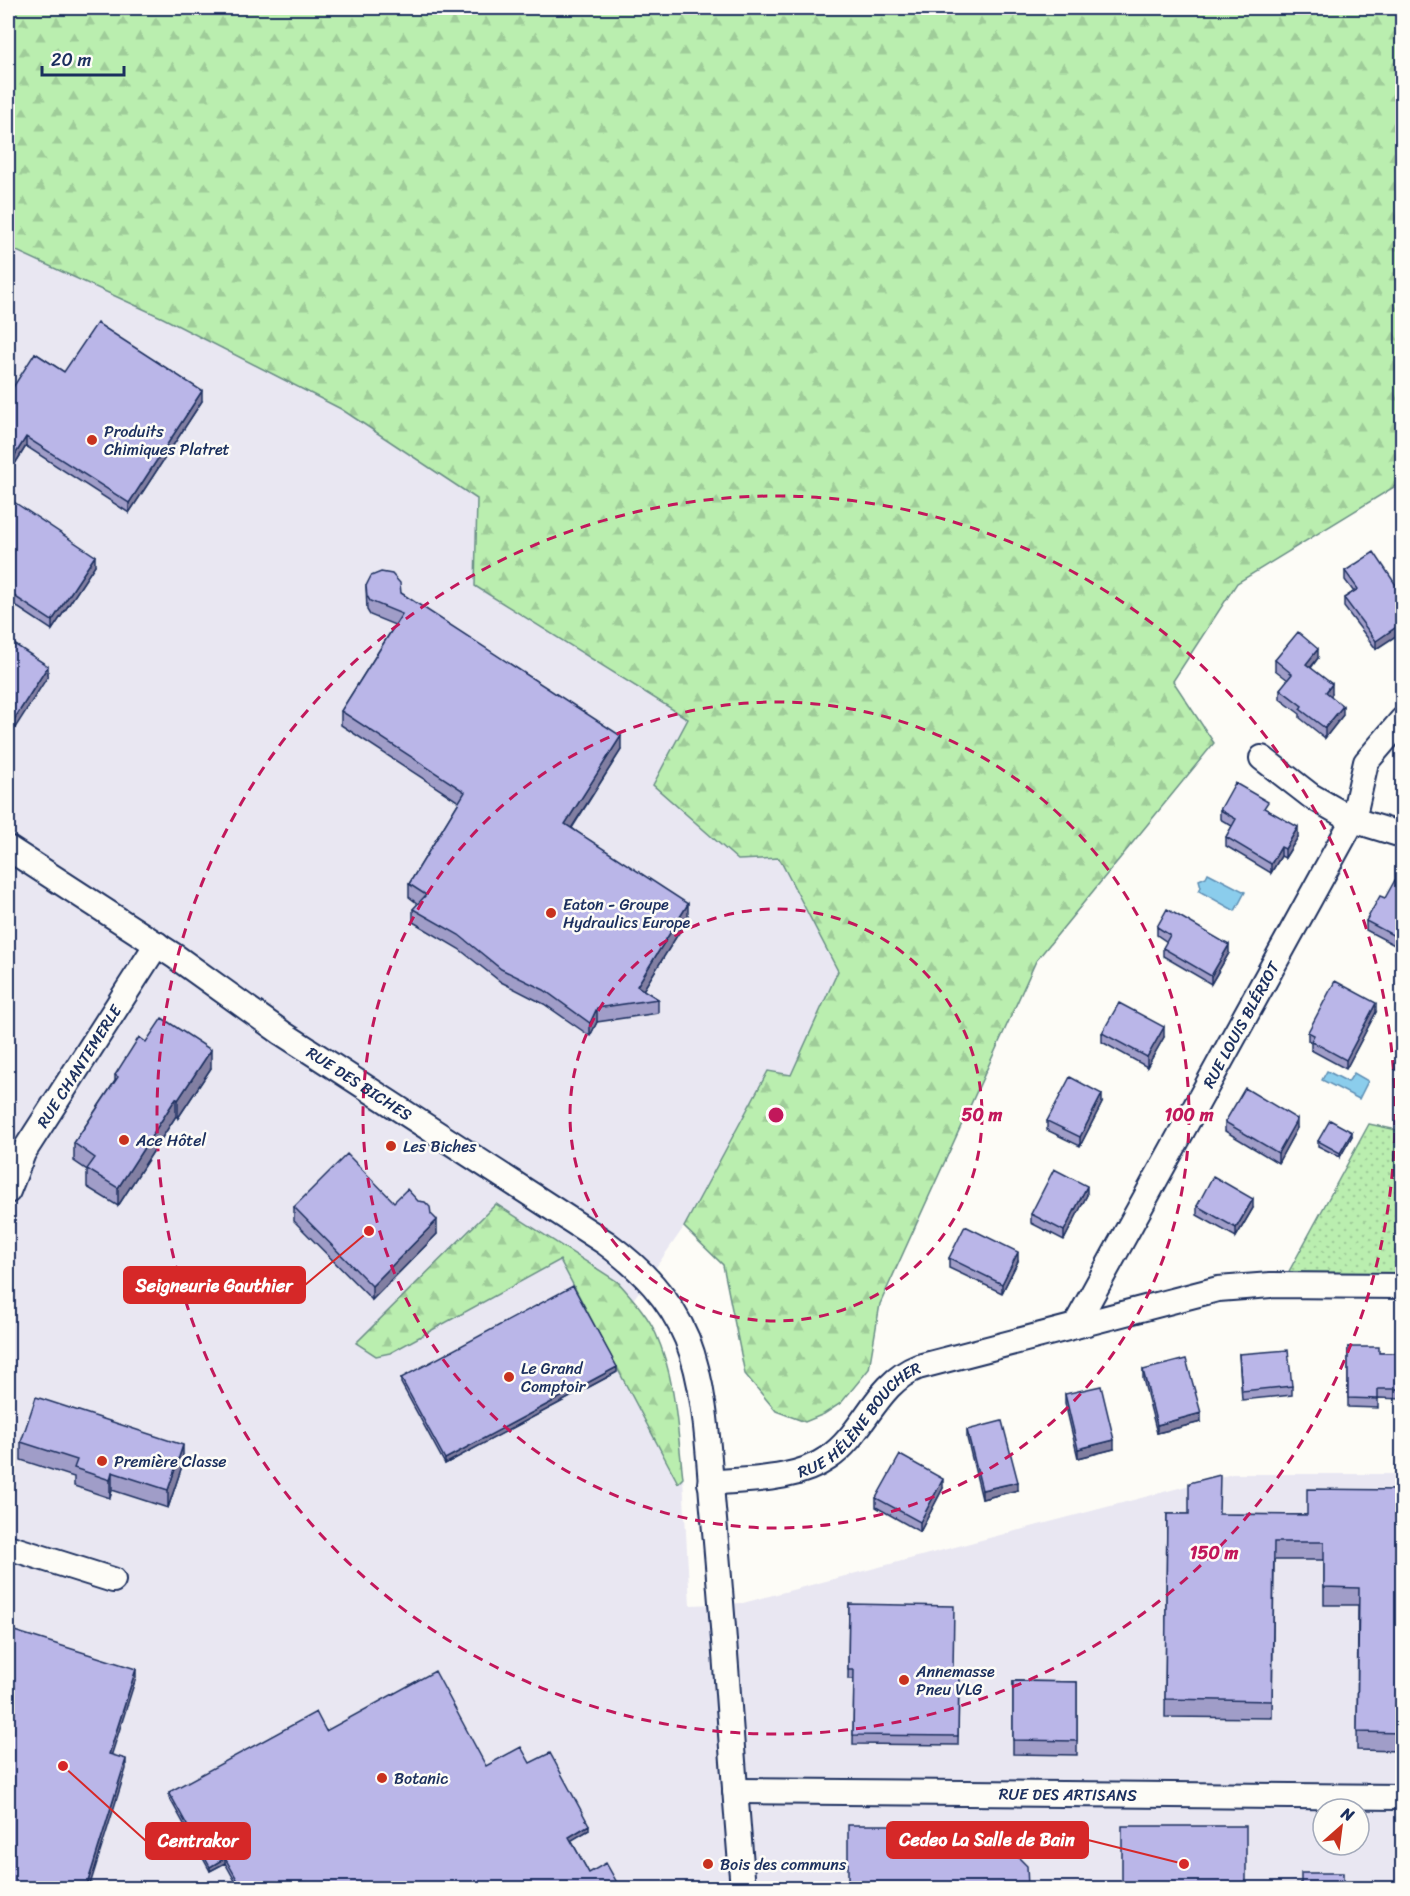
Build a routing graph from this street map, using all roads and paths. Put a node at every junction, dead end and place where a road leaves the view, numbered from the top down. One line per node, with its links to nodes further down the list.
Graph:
1 (1402, 720): 3 (street, RUE LOUIS BLÉRIOT)
2 (1262, 758): 3 (street)
3 (1353, 820): 4 (street); 9 (street, RUE LOUIS BLÉRIOT)
4 (1402, 835)
5 (8, 848): 6 (street, RUE DES BICHES)
6 (157, 944): 7 (street, RUE CHANTEMERLE); 10 (street, RUE DES BICHES)
7 (8, 1191)
8 (1402, 1286): 9 (street, RUE HÉLÈNE BOUCHER)
9 (1075, 1326): 10 (street, RUE HÉLÈNE BOUCHER)
10 (710, 1483): 13 (street)
11 (8, 1547): 12 (street)
12 (113, 1580)
13 (735, 1791): 14 (street, RUE DES ARTISANS); 15 (street)
14 (1402, 1797)
15 (743, 1888)

